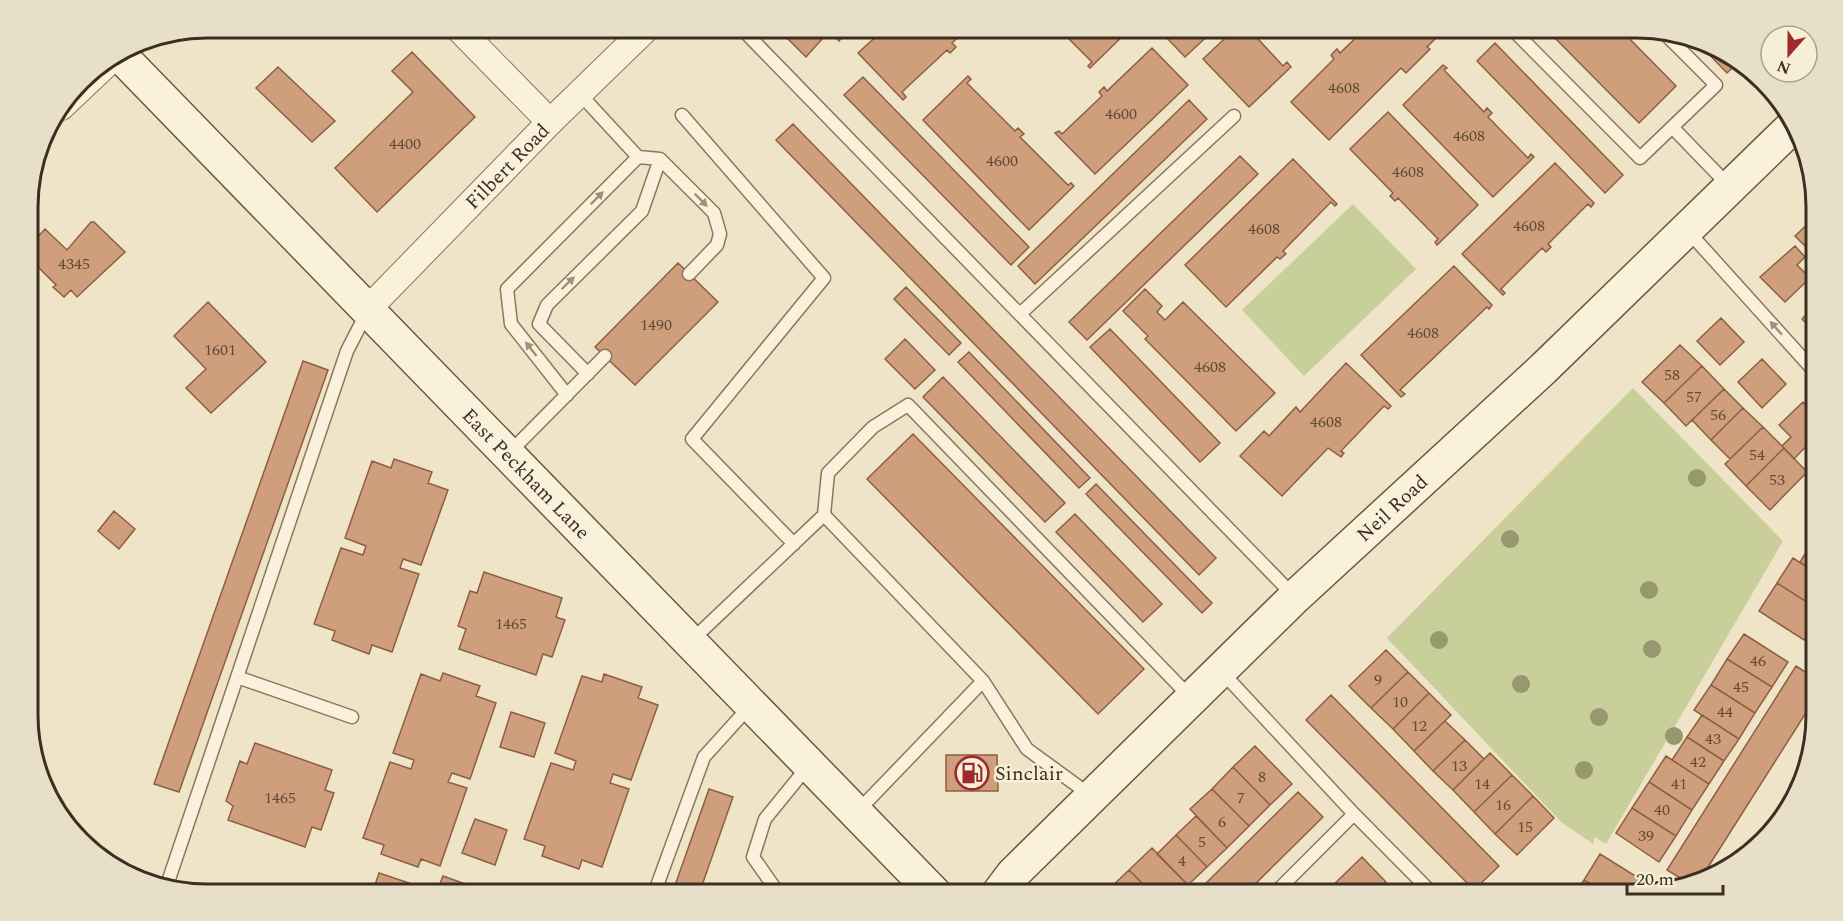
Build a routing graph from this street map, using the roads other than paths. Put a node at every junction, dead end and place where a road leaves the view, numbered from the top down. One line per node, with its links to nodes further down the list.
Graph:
1 (468, 38): 10 (street)
2 (637, 38): 7 (street, Filbert Road)
3 (751, 38): 19 (lane)
4 (1521, 38): 11 (lane)
5 (1673, 42): 11 (lane)
6 (123, 60): 18 (street, East Peckham Lane)
7 (580, 94): 10 (street, Filbert Road); 13 (lane)
8 (682, 115): 26 (lane)
9 (1234, 116): 19 (lane)
10 (550, 122): 18 (street, Filbert Road)
11 (1673, 128): 15 (lane)
12 (1788, 131): 15 (street, Neil Road)
13 (638, 157): 14 (lane); 23 (lane, one-way to 13)
14 (660, 159): 17 (lane, one-way to 17); 22 (lane, one-way to 14)
15 (1730, 187): 16 (street, Neil Road)
16 (1687, 229): 21 (lane, one-way to 16); 27 (street, Neil Road)
17 (689, 274)
18 (369, 308): 24 (street, East Peckham Lane); 30 (lane)
19 (1020, 314): 27 (lane)
20 (605, 356): 22 (lane)
21 (1806, 362)
22 (588, 374): 23 (lane)
23 (567, 395): 24 (lane)
24 (509, 453): 28 (street, East Peckham Lane)
25 (824, 515): 26 (lane); 31 (lane); 32 (lane)
26 (794, 544): 28 (lane)
27 (1295, 597): 29 (street, Neil Road)
28 (691, 641): 33 (street, East Peckham Lane)
29 (1220, 670): 32 (street, Neil Road); 38 (lane)
30 (237, 677): 34 (lane); 39 (lane)
31 (983, 681): 36 (lane); 37 (lane)
32 (1190, 698): 36 (street, Neil Road)
33 (752, 704): 35 (street, East Peckham Lane); 43 (lane)
34 (352, 717)
35 (810, 764): 37 (street, East Peckham Lane); 44 (lane)
36 (1091, 796): 40 (street, Neil Road)
37 (856, 813): 45 (street, East Peckham Lane)
38 (1354, 814): 41 (lane); 42 (lane)
39 (169, 879)
40 (1006, 883)
41 (1285, 883)
42 (1422, 883)
43 (658, 884)
44 (772, 884)
45 (925, 884)

